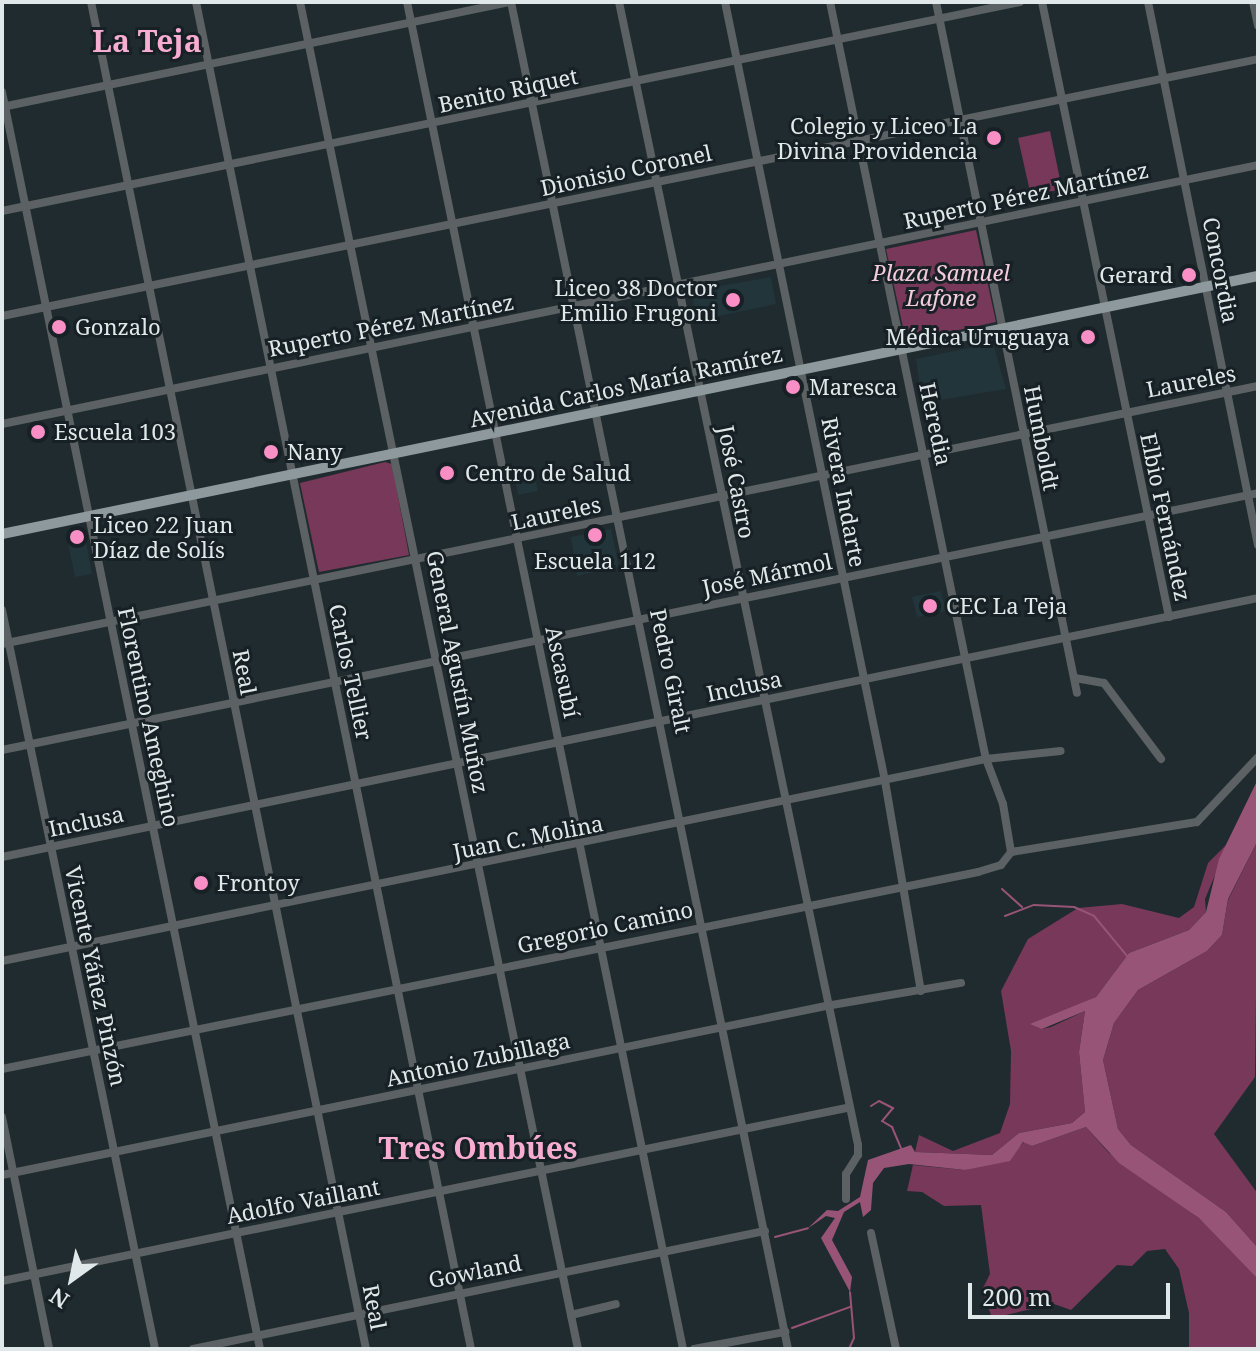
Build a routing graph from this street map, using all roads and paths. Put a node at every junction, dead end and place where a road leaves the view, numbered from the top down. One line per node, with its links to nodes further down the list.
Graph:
1 (91, 2): 24 (street, Real)
2 (196, 2): 21 (street, Carlos Tellier)
3 (300, 2): 18 (street, General Agustín Muñoz)
4 (407, 2): 15 (street, Ascasubí)
5 (511, 2): 15 (street); 27 (street, Pedro Giralt)
6 (619, 2): 23 (street, José Castro)
7 (725, 2): 20 (street, Rivera Indarte)
8 (830, 2): 17 (street, Heredia)
9 (936, 2): 14 (street, Humboldt)
10 (1020, 2): 14 (street, Benito Riquet)
11 (1042, 2): 26 (street, Elbio Fernández)
12 (1148, 2): 22 (street, Concordia)
13 (1253, 2): 16 (street)
14 (940, 20): 17 (street, Benito Riquet); 29 (street, Humboldt)
15 (411, 22): 18 (street); 30 (street, Ascasubí)
16 (1258, 25)
17 (838, 42): 20 (street, Benito Riquet); 31 (street, Heredia)
18 (309, 44): 21 (street); 32 (street, General Agustín Muñoz)
19 (1258, 59): 22 (street, Dionisio Coronel)
20 (737, 62): 23 (street, Benito Riquet); 33 (street, Rivera Indarte)
21 (208, 64): 24 (street); 34 (street, Carlos Tellier)
22 (1163, 78): 26 (street, Dionisio Coronel); 36 (street, Concordia)
23 (635, 83): 27 (street, Benito Riquet); 37 (street, José Castro)
24 (108, 85): 28 (street); 38 (street, Real)
25 (2, 92): 28 (street, Florentino Ameghino)
26 (1062, 99): 29 (street, Dionisio Coronel); 39 (street, Elbio Fernández)
27 (533, 103): 30 (street, Benito Riquet); 40 (street, Pedro Giralt)
28 (4, 107): 41 (street, Florentino Ameghino)
29 (961, 121): 31 (street, Dionisio Coronel); 43 (street, Humboldt)
30 (431, 124): 32 (street, Benito Riquet); 44 (street, Ascasubí)
31 (859, 141): 33 (street, Dionisio Coronel); 45 (street, Heredia)
32 (329, 144): 34 (street, Benito Riquet); 46 (street, General Agustín Muñoz)
33 (758, 160): 37 (street, Dionisio Coronel); 47 (street, Rivera Indarte)
34 (229, 165): 38 (street, Benito Riquet); 48 (street, Carlos Tellier)
35 (1258, 165): 36 (street, Ruperto Pérez Martínez)
36 (1184, 180): 39 (street, Ruperto Pérez Martínez); 52 (street, Concordia)
37 (656, 182): 40 (street, Dionisio Coronel); 50 (street, José Castro)
38 (128, 185): 41 (street, Benito Riquet); 51 (street, Real)
39 (1084, 201): 43 (street, Ruperto Pérez Martínez); 55 (street, Elbio Fernández)
40 (555, 203): 44 (street, Dionisio Coronel); 53 (street, Pedro Giralt)
41 (23, 206): 42 (street, Benito Riquet); 54 (street, Florentino Ameghino)
42 (2, 211)
43 (982, 222): 45 (street, Ruperto Pérez Martínez); 58 (street, Humboldt)
44 (452, 224): 46 (street, Dionisio Coronel); 57 (street, Ascasubí)
45 (881, 244): 47 (street, Ruperto Pérez Martínez); 60 (street, Heredia)
46 (350, 246): 48 (street, Dionisio Coronel); 59 (street, General Agustín Muñoz)
47 (779, 264): 50 (street, Ruperto Pérez Martínez); 62 (street, Rivera Indarte)
48 (249, 266): 51 (street, Dionisio Coronel); 61 (street, Carlos Tellier)
49 (1258, 276): 52 (main road, Avenida Carlos María Ramírez)
50 (677, 285): 53 (street, Ruperto Pérez Martínez); 65 (street, José Castro)
51 (148, 287): 54 (street, Dionisio Coronel); 64 (street, Real)
52 (1207, 287): 55 (main road, Avenida Carlos María Ramírez); 66 (street, Concordia)
53 (574, 306): 57 (street, Ruperto Pérez Martínez); 68 (street, Pedro Giralt)
54 (45, 308): 56 (street, Dionisio Coronel); 67 (street, Florentino Ameghino)
55 (1105, 309): 58 (main road, Avenida Carlos María Ramírez); 69 (street, Elbio Fernández)
56 (2, 316)
57 (475, 326): 59 (street, Ruperto Pérez Martínez); 71 (street, Ascasubí)
58 (1002, 329): 60 (main road, Avenida Carlos María Ramírez); 72 (street, Humboldt)
59 (371, 347): 61 (street, Ruperto Pérez Martínez); 73 (street, General Agustín Muñoz)
60 (901, 349): 62 (main road, Avenida Carlos María Ramírez); 74 (street, Heredia)
61 (270, 368): 64 (street, Ruperto Pérez Martínez); 75 (street, Carlos Tellier)
62 (802, 370): 65 (main road, Avenida Carlos María Ramírez); 76 (street, Rivera Indarte)
63 (1258, 386): 66 (street, Laureles)
64 (169, 388): 67 (street, Ruperto Pérez Martínez); 79 (street, Real)
65 (702, 392): 68 (main road, Avenida Carlos María Ramírez); 80 (street, José Castro)
66 (1226, 392): 69 (street, Laureles); 78 (street, Concordia)
67 (68, 411): 70 (street, Ruperto Pérez Martínez); 82 (street, Florentino Ameghino)
68 (597, 412): 71 (main road, Avenida Carlos María Ramírez); 83 (street, Pedro Giralt)
69 (1126, 413): 72 (street, Laureles); 81 (street, Elbio Fernández)
70 (2, 424)
71 (496, 433): 73 (main road, Avenida Carlos María Ramírez); 86 (street, Ascasubí)
72 (1022, 434): 74 (street, Laureles); 85 (street, Humboldt)
73 (396, 454): 75 (main road, Avenida Carlos María Ramírez); 89 (street, General Agustín Muñoz)
74 (924, 455): 76 (street, Laureles); 88 (street, Heredia)
75 (293, 475): 79 (main road, Avenida Carlos María Ramírez); 91 (street, Carlos Tellier)
76 (823, 476): 80 (street, Laureles); 90 (street, Rivera Indarte)
77 (1258, 493): 78 (street, José Mármol)
78 (1248, 495): 81 (street, José Mármol); 87 (street, Concordia)
79 (192, 496): 82 (main road, Avenida Carlos María Ramírez); 94 (street, Real)
80 (721, 497): 83 (street, Laureles); 93 (street, José Castro)
81 (1147, 514): 85 (street, José Mármol); 97 (street, Elbio Fernández)
82 (90, 517): 84 (main road, Avenida Carlos María Ramírez); 98 (street, Florentino Ameghino)
83 (620, 518): 86 (street, Laureles); 96 (street, Pedro Giralt)
84 (2, 534)
85 (1043, 536): 88 (street, José Mármol); 99 (street, Humboldt)
86 (517, 539): 89 (street, Laureles); 100 (street, Ascasubí)
87 (1258, 545)
88 (945, 557): 90 (street, José Mármol); 102 (street, Heredia)
89 (417, 561): 91 (street, Laureles); 103 (street, General Agustín Muñoz)
90 (842, 577): 93 (street, José Mármol); 105 (street, Rivera Indarte)
91 (314, 581): 94 (street, Laureles); 106 (street, Carlos Tellier)
92 (1258, 598): 97 (street, Inclusa)
93 (742, 599): 96 (street, José Mármol); 108 (street, José Castro)
94 (213, 602): 98 (street, Laureles); 109 (street, Real)
95 (2, 610): 101 (street, Vicente Yáñez Pinzón)
96 (642, 617): 100 (street, José Mármol); 110 (street, Pedro Giralt)
97 (1169, 617): 99 (street, Inclusa)
98 (111, 624): 101 (street, Laureles); 111 (street, Florentino Ameghino)
99 (1068, 637): 102 (street, Inclusa); 104 (street, Humboldt)
100 (538, 642): 103 (street, José Mármol); 112 (street, Ascasubí)
101 (6, 644): 113 (street, Vicente Yáñez Pinzón)
102 (965, 659): 105 (street, Inclusa); 117 (street, Heredia)
103 (437, 662): 106 (street, José Mármol); 119 (street, General Agustín Muñoz)
104 (1075, 678): 107 (street, Humboldt); 118 (street)
105 (865, 679): 108 (street, Inclusa); 120 (street, Rivera Indarte)
106 (335, 681): 109 (street, José Mármol); 121 (street, Carlos Tellier)
107 (1077, 693)
108 (763, 700): 110 (street, Inclusa); 122 (street, José Castro)
109 (233, 703): 111 (street, José Mármol); 123 (street, Real)
110 (663, 721): 112 (street, Inclusa); 124 (street, Pedro Giralt)
111 (132, 724): 113 (street, José Mármol); 125 (street, Florentino Ameghino)
112 (560, 742): 119 (street, Inclusa); 126 (street, Ascasubí)
113 (32, 744): 114 (street, José Mármol); 127 (street, Vicente Yáñez Pinzón)
114 (2, 750)
115 (1061, 751): 117 (street, Juan C. Molina)
116 (1258, 757): 128 (street, Gregorio Camino)
117 (986, 759): 120 (street, Juan C. Molina); 128 (street, Heredia)
118 (1161, 759)
119 (458, 763): 121 (street, Inclusa); 130 (street, General Agustín Muñoz)
120 (885, 781): 122 (street, Juan C. Molina); 131 (street, Rivera Indarte)
121 (355, 784): 123 (street, Inclusa); 132 (street, Carlos Tellier)
122 (784, 802): 124 (street, Juan C. Molina); 133 (street, José Castro)
123 (255, 805): 125 (street, Inclusa); 134 (street, Real)
124 (684, 823): 126 (street, Juan C. Molina); 135 (street, Pedro Giralt)
125 (153, 826): 127 (street, Inclusa); 136 (street, Florentino Ameghino)
126 (581, 846): 130 (street, Juan C. Molina); 137 (street, Ascasubí)
127 (50, 847): 129 (street, Inclusa); 138 (street, Vicente Yáñez Pinzón)
128 (1011, 852): 131 (street, Gregorio Camino)
129 (2, 857)
130 (479, 865): 132 (street, Juan C. Molina); 140 (street, General Agustín Muñoz)
131 (903, 885): 133 (street, Gregorio Camino); 143 (street, Rivera Indarte)
132 (376, 886): 134 (street, Juan C. Molina); 142 (street, Carlos Tellier)
133 (804, 903): 135 (street, Gregorio Camino); 144 (street, José Castro)
134 (275, 908): 136 (street, Juan C. Molina); 145 (street, Real)
135 (703, 925): 137 (street, Gregorio Camino); 146 (street, Pedro Giralt)
136 (173, 927): 138 (street, Juan C. Molina); 147 (street, Florentino Ameghino)
137 (601, 945): 140 (street, Gregorio Camino); 148 (street, Ascasubí)
138 (72, 947): 139 (street, Juan C. Molina); 149 (street, Vicente Yáñez Pinzón)
139 (2, 961)
140 (500, 968): 142 (street, Gregorio Camino); 150 (street, General Agustín Muñoz)
141 (961, 983): 143 (street, Antonio Zubillaga)
142 (398, 987): 145 (street, Gregorio Camino); 152 (street, Carlos Tellier)
143 (921, 991): 144 (street, Antonio Zubillaga)
144 (826, 1006): 146 (street, Antonio Zubillaga); 153 (street, José Castro)
145 (296, 1009): 147 (street, Gregorio Camino); 154 (street, Real)
146 (724, 1028): 148 (street, Antonio Zubillaga); 156 (street, Pedro Giralt)
147 (195, 1030): 149 (street, Gregorio Camino); 157 (street, Florentino Ameghino)
148 (620, 1048): 150 (street, Antonio Zubillaga); 158 (street, Ascasubí)
149 (93, 1052): 151 (street, Gregorio Camino); 159 (street, Vicente Yáñez Pinzón)
150 (520, 1068): 152 (street, Antonio Zubillaga); 160 (street, General Agustín Muñoz)
151 (2, 1069)
152 (419, 1089): 154 (street, Antonio Zubillaga); 163 (street, Carlos Tellier)
153 (846, 1108): 156 (street, Adolfo Vaillant); 164 (street, José Castro)
154 (317, 1111): 157 (street, Antonio Zubillaga); 165 (street, Real)
155 (2, 1117): 161 (street)
156 (744, 1129): 158 (street, Adolfo Vaillant); 166 (street, Pedro Giralt)
157 (215, 1131): 159 (street, Antonio Zubillaga); 167 (street, Florentino Ameghino)
158 (643, 1150): 160 (street, Adolfo Vaillant); 170 (street, Ascasubí)
159 (114, 1152): 161 (street, Antonio Zubillaga); 169 (street, Vicente Yáñez Pinzón)
160 (541, 1170): 163 (street, Adolfo Vaillant); 171 (street, General Agustín Muñoz)
161 (13, 1173): 162 (street, Antonio Zubillaga); 172 (street)
162 (2, 1175)
163 (440, 1193): 165 (street, Adolfo Vaillant); 174 (street, Carlos Tellier)
164 (846, 1199)
165 (338, 1211): 167 (street, Adolfo Vaillant); 176 (street, Real)
166 (765, 1231): 170 (street, Gowland); 178 (street, Pedro Giralt)
167 (236, 1232): 169 (street, Adolfo Vaillant); 179 (street, Florentino Ameghino)
168 (871, 1233): 190 (street)
169 (136, 1253): 172 (street, Adolfo Vaillant); 181 (street, Vicente Yáñez Pinzón)
170 (664, 1253): 171 (street, Gowland); 187 (street, Ascasubí)
171 (562, 1272): 174 (street, Gowland); 177 (street, General Agustín Muñoz)
172 (34, 1275): 173 (street, Adolfo Vaillant); 180 (street)
173 (2, 1281)
174 (460, 1291): 176 (street, Gowland); 185 (street, Carlos Tellier)
175 (616, 1304): 177 (street)
176 (358, 1313): 179 (street, Gowland); 184 (street, Real)
177 (571, 1315): 186 (street, General Agustín Muñoz)
178 (785, 1332): 188 (street); 189 (street, Pedro Giralt)
179 (257, 1336): 182 (street, Gowland); 183 (street, Florentino Ameghino)
180 (49, 1349)
181 (155, 1349)
182 (193, 1349)
183 (260, 1349)
184 (366, 1349)
185 (471, 1349)
186 (578, 1349)
187 (683, 1349)
188 (694, 1349)
189 (788, 1349)
190 (896, 1349)

